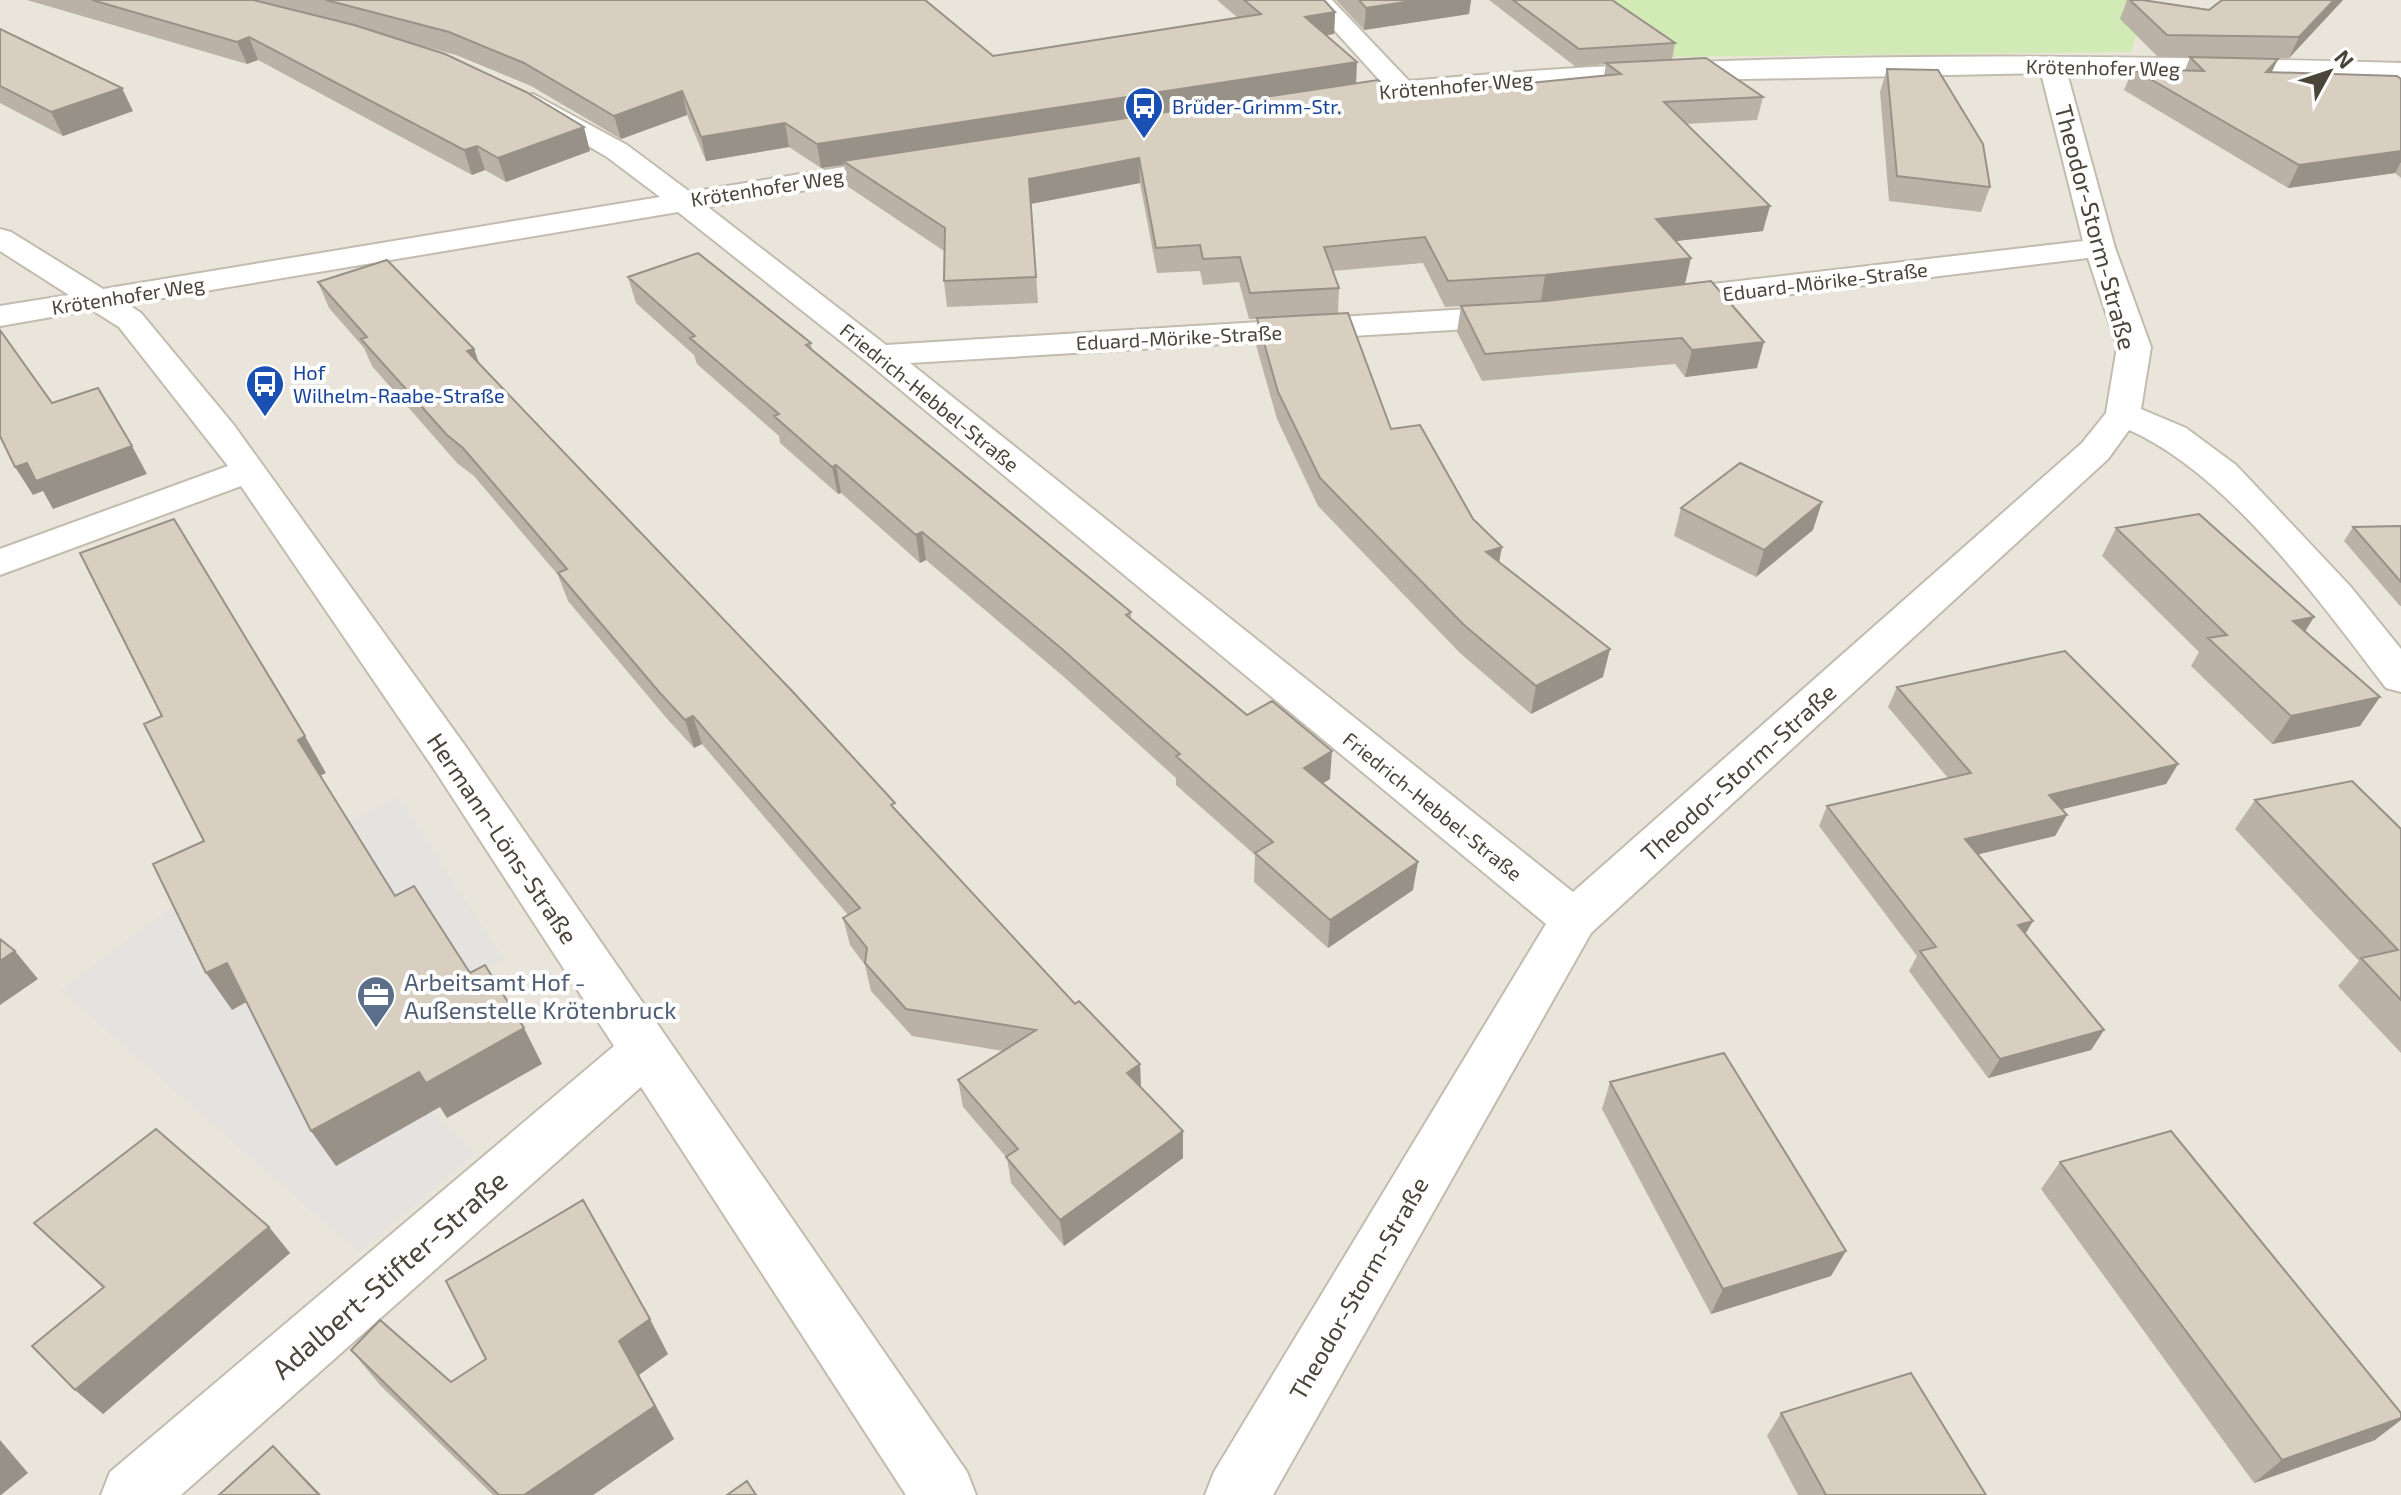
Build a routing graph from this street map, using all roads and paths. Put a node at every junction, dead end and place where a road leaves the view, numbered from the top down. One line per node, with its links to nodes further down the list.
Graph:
1 (1319, 0): 5 (street)
2 (2052, 66): 3 (street, Krötenhofer Weg); 5 (street, Krötenhofer Weg); 10 (street, Theodor-Storm-Straße)
3 (2401, 71)
4 (504, 88): 8 (street, Friedrich-Hebbel-Straße)
5 (1402, 89): 6 (street, Krötenhofer Weg)
6 (1299, 102)
7 (931, 161): 8 (street, Krötenhofer Weg)
8 (683, 201): 11 (street, Krötenhofer Weg); 15 (street, Friedrich-Hebbel-Straße)
9 (0, 238): 11 (street, Hermann-Löns-Straße)
10 (2100, 248): 12 (street, Eduard-Mörike-Straße); 16 (street, Theodor-Storm-Straße)
11 (101, 300): 14 (street, Krötenhofer Weg); 17 (street, Hermann-Löns-Straße)
12 (1636, 303)
13 (1541, 314): 15 (street, Eduard-Mörike-Straße)
14 (0, 316)
15 (879, 355): 20 (street, Friedrich-Hebbel-Straße)
16 (2123, 414): 19 (street); 20 (street, Theodor-Storm-Straße)
17 (249, 471): 18 (street); 21 (street, Hermann-Löns-Straße)
18 (0, 563)
19 (2401, 678)
20 (1574, 920): 24 (street, Theodor-Storm-Straße)
21 (644, 1052): 22 (street, Adalbert-Stifter-Straße); 23 (street, Hermann-Löns-Straße)
22 (133, 1495)
23 (944, 1495)
24 (1237, 1495)

